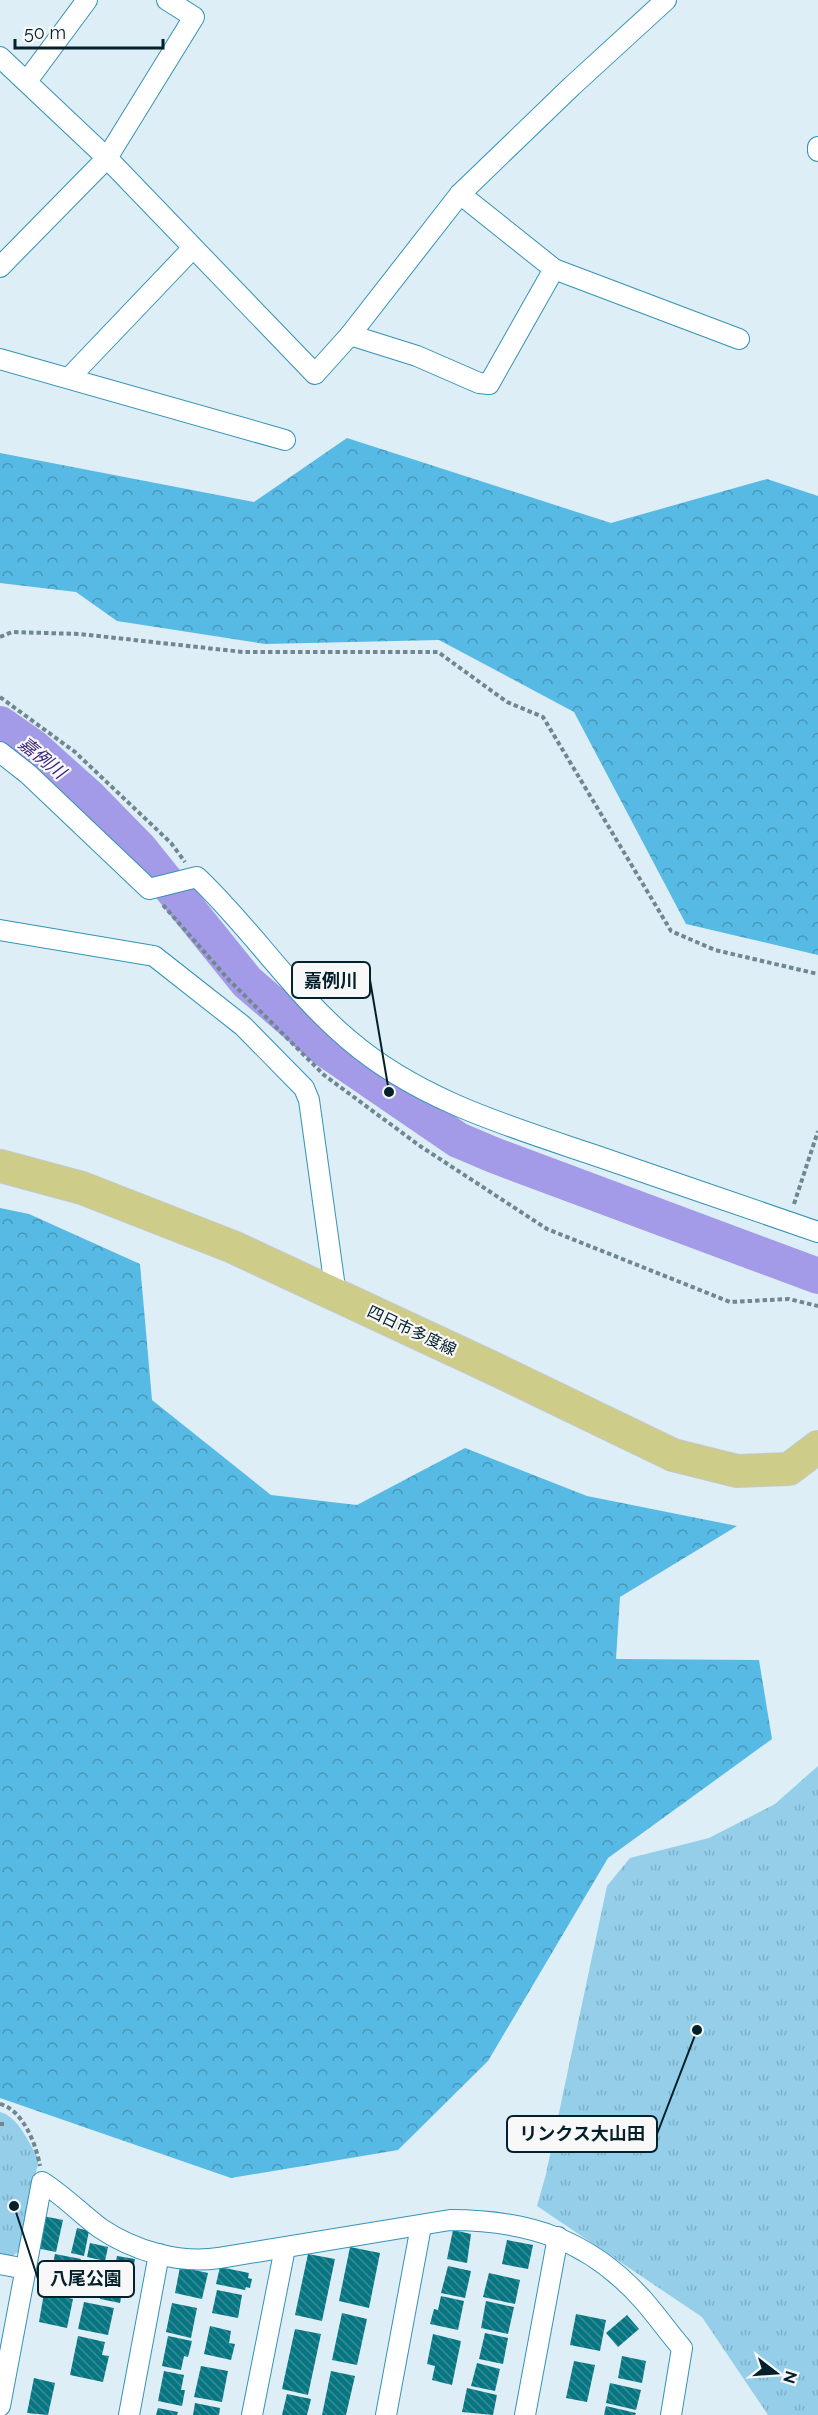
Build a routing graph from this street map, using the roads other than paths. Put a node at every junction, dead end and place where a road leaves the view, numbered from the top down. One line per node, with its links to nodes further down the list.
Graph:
1 (87, 0): 5 (street)
2 (167, 0): 8 (street)
3 (666, 0): 9 (street)
4 (1, 61): 5 (street)
5 (27, 81): 8 (street)
6 (818, 147): 7 (street)
7 (818, 152)
8 (106, 158): 10 (street); 11 (street)
9 (460, 194): 12 (street); 13 (street)
10 (192, 249): 13 (street); 16 (street)
11 (0, 267)
12 (554, 269): 13 (street); 14 (street)
13 (350, 335)
14 (739, 339)
15 (0, 359): 16 (street)
16 (69, 378): 17 (street)
17 (285, 440)
18 (0, 752): 21 (street)
19 (0, 930): 22 (street)
20 (0, 1166): 22 (main road, 四日市多度線)
21 (818, 1232)
22 (336, 1295): 23 (main road, 四日市多度線)
23 (818, 1447)
24 (421, 2226): 25 (street); 26 (street); 33 (street)
25 (558, 2237): 34 (street); 35 (street)
26 (285, 2248): 27 (street); 32 (street)
27 (159, 2254): 29 (street); 31 (street)
28 (0, 2264): 29 (street)
29 (26, 2269): 30 (street)
30 (0, 2406)
31 (129, 2415)
32 (252, 2415)
33 (386, 2415)
34 (525, 2415)
35 (671, 2415)

